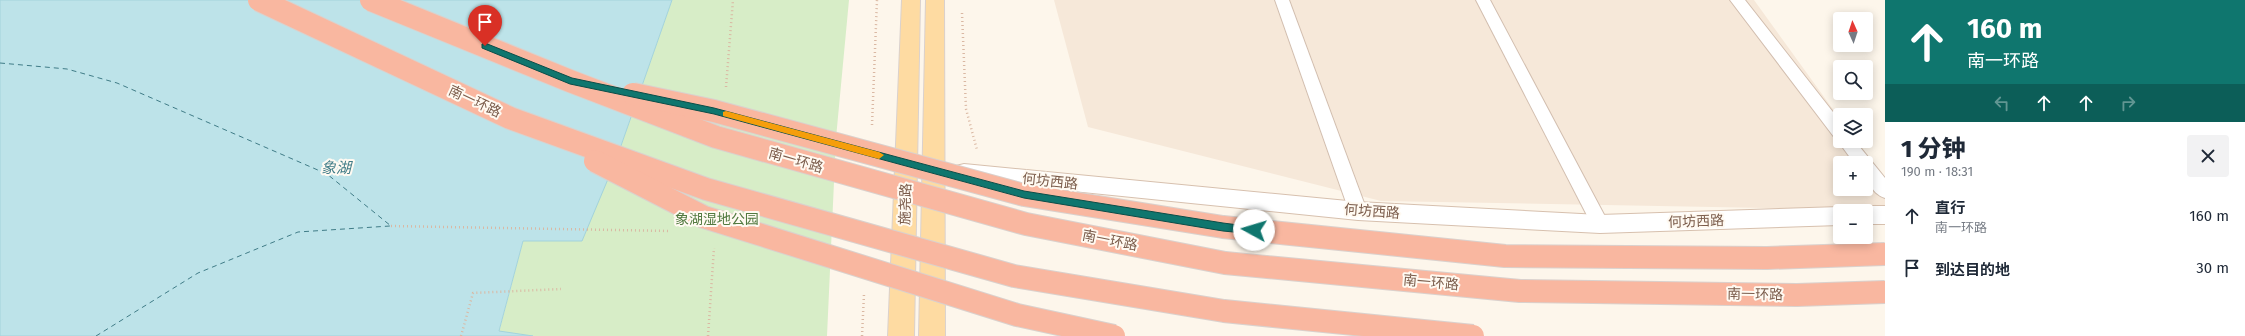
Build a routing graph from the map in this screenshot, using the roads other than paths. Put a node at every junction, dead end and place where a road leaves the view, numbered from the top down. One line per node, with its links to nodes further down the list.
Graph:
1 (259, 0): 9 (highway, 南一环路, bridge)
2 (371, 0): 8 (highway, 南一环路, bridge)
3 (910, 0): 13 (main road, 施尧路)
4 (935, 0): 14 (main road, 施尧路)
5 (1282, 0): 17 (lane)
6 (1483, 0): 21 (lane)
7 (1737, 0): 10 (lane)
8 (570, 81): 22 (highway, bridge); 23 (highway, 南一环路, bridge)
9 (510, 118): 26 (highway, bridge); 27 (highway, 南一环路, bridge)
10 (1833, 124)
11 (1851, 148): 12 (lane)
12 (1858, 156)
13 (906, 167): 14 (main road, 何坊西路); 24 (main road, 施尧路)
14 (934, 170): 17 (main road, 何坊西路); 25 (main road, 施尧路)
15 (1873, 175): 16 (lane)
16 (1885, 191)
17 (1358, 211): 21 (main road, 何坊西路)
18 (1873, 215): 19 (main road)
19 (1885, 215)
20 (1833, 216): 21 (main road, 何坊西路)
21 (1600, 224)
22 (1885, 254)
23 (1885, 292)
24 (901, 336)
25 (932, 336)
26 (1114, 336)
27 (1473, 336)

